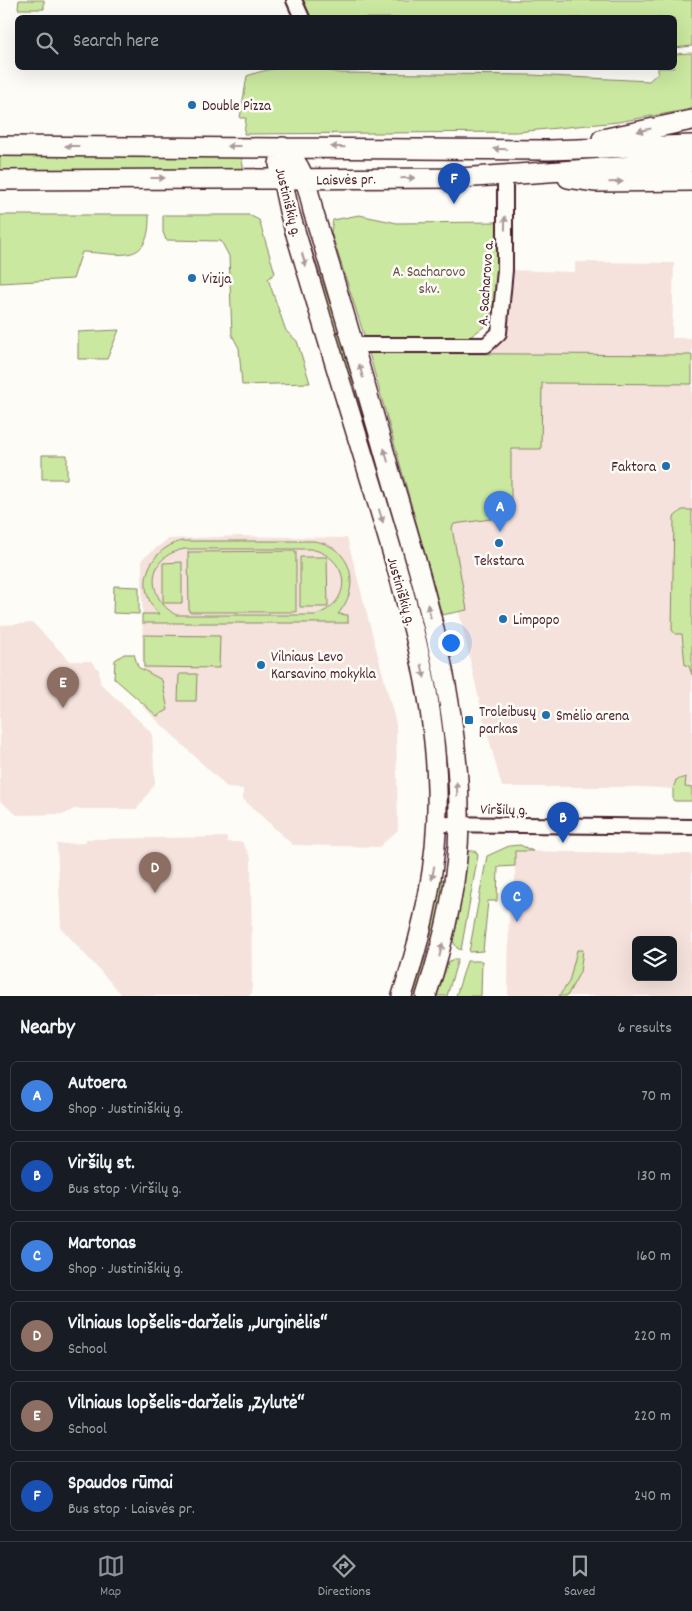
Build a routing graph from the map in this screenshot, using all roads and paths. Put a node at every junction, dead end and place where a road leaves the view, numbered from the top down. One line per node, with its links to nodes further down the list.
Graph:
1 (294, 0): 2 (street)
2 (301, 15)
3 (692, 120): 7 (main road, Laisvės pr., one-way to 7)
4 (692, 145): 7 (main road, Laisvės pr.)
5 (0, 146): 6 (main road, Laisvės pr., one-way to 5)
6 (283, 147): 7 (main road, Laisvės pr., one-way to 6); 11 (main road, Justiniškių g.); 12 (main road, Justiniškių g.)
7 (549, 150)
8 (692, 162): 9 (main road, Laisvės pr.)
9 (533, 173): 10 (main road, Laisvės pr.); 14 (main road, one-way to 14)
10 (505, 175): 12 (main road, Laisvės pr., one-way to 10); 15 (street, A. Sacharovo a., one-way to 10)
11 (282, 179): 12 (main road, Laisvės pr.); 13 (main road, Laisvės pr., one-way to 11); 16 (main road, Justiniškių g., one-way to 16)
12 (306, 179): 15 (main road, Justiniškių g.)
13 (0, 180)
14 (692, 181)
15 (354, 345): 17 (main road, Justiniškių g., one-way to 15)
16 (437, 824): 17 (street, Viršilų g.); 19 (main road, Justiniškių g., one-way to 19)
17 (459, 825): 18 (street, Viršilų g.); 20 (main road, Justiniškių g., one-way to 17)
18 (692, 827)
19 (402, 996)
20 (426, 996)

